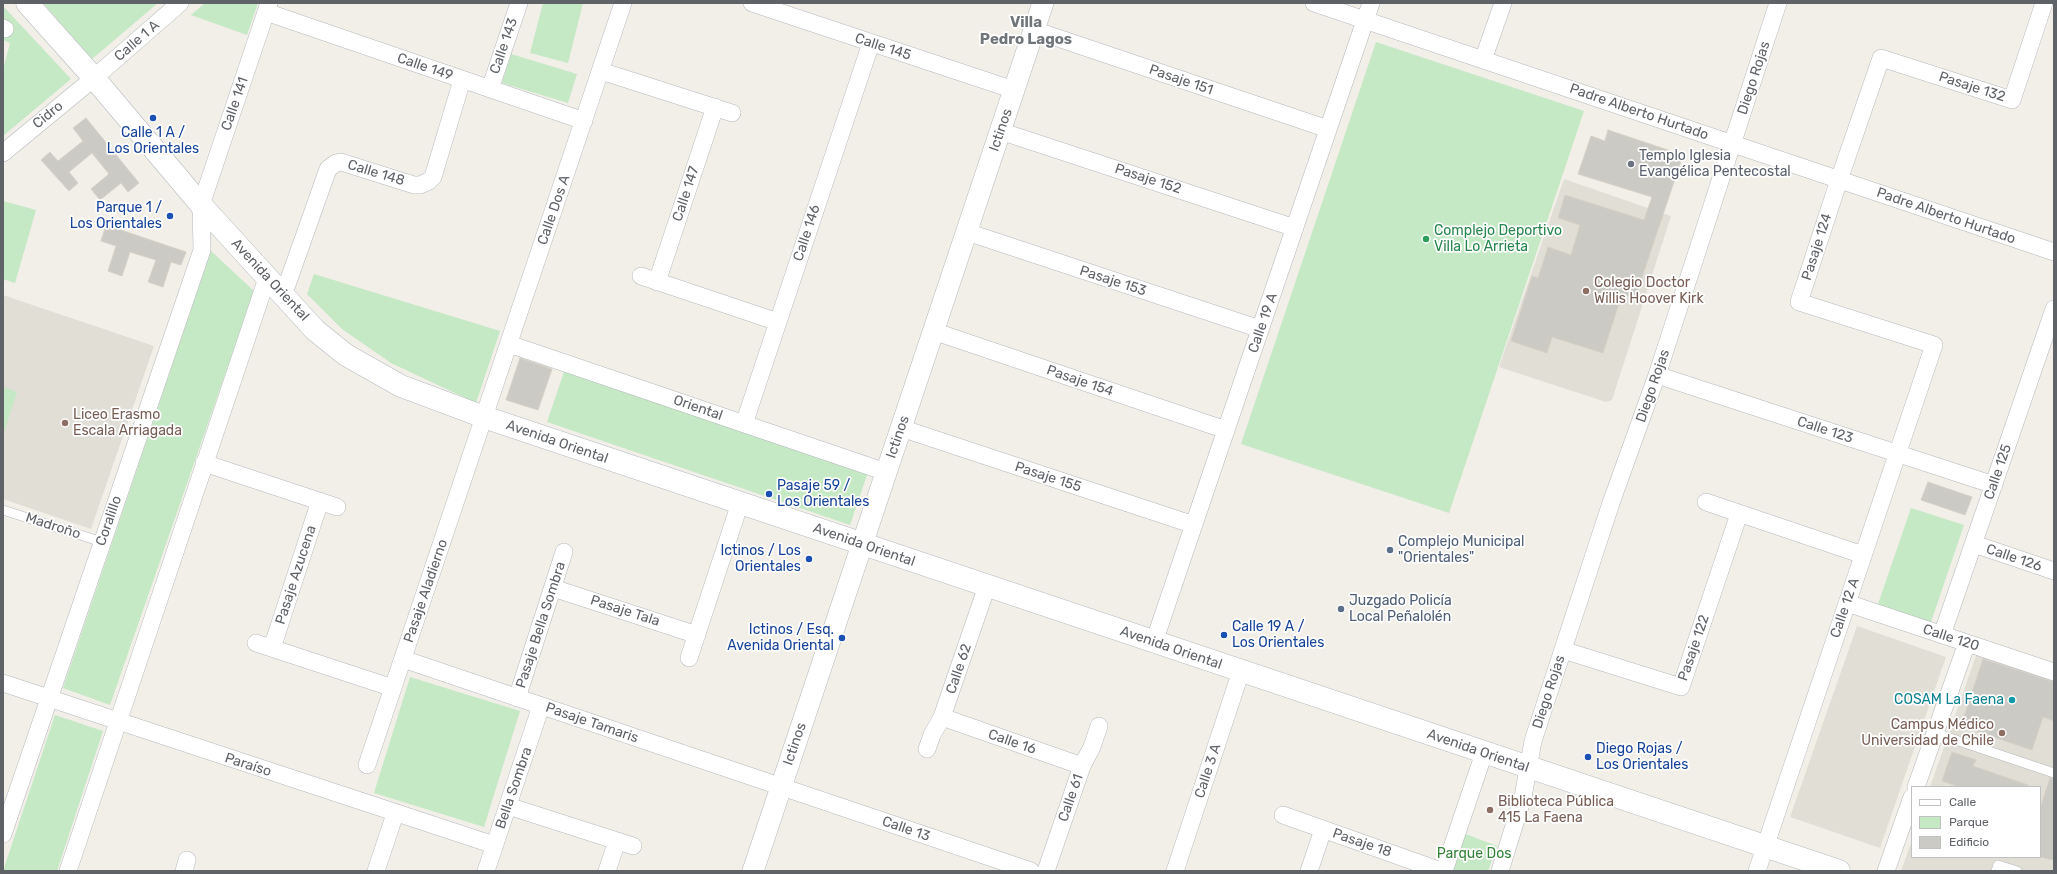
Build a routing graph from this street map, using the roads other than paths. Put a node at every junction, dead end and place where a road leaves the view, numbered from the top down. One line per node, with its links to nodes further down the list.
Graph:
1 (27, 3): 20 (main road, Avenida Oriental)
2 (180, 3): 20 (street, Calle 1 A)
3 (519, 3): 22 (street, Calle 143)
4 (623, 3): 19 (street, Calle Dos A)
5 (752, 3): 12 (street, Calle 145)
6 (1043, 3): 15 (street, Ictinos)
7 (1314, 3): 14 (street, Padre Alberto Hurtado)
8 (1371, 3): 14 (street, Calle 19 A)
9 (1503, 3): 18 (street)
10 (1778, 3): 29 (street, Diego Rojas)
11 (2044, 3): 17 (street, Pasaje 132)
12 (770, 6): 16 (street, Calle 145)
13 (268, 7): 21 (street, Calle 149); 32 (street, Calle 141)
14 (1365, 20): 18 (street, Padre Alberto Hurtado); 27 (street, Calle 19 A)
15 (1034, 30): 23 (street, Ictinos); 27 (street, Pasaje 151)
16 (871, 43): 23 (street, Calle 145); 41 (street, Calle 146)
17 (1881, 58): 31 (street, Pasaje 124)
18 (1483, 60): 29 (street, Padre Alberto Hurtado)
19 (601, 71): 24 (street); 26 (street, Calle Dos A)
20 (94, 78): 30 (street, Cidro); 32 (main road, Avenida Oriental)
21 (462, 80): 22 (street, Calle 149); 39 (street, Calle 148)
22 (490, 89): 26 (street, Calle 149)
23 (1014, 90): 28 (street, Ictinos)
24 (715, 107): 25 (street); 38 (street, Calle 147)
25 (732, 113)
26 (584, 121): 44 (street, Calle Dos A)
27 (1328, 129): 33 (street, Calle 19 A)
28 (1000, 131): 33 (street, Pasaje 152); 34 (street, Ictinos)
29 (1732, 144): 31 (street, Padre Alberto Hurtado); 46 (street, Diego Rojas)
30 (3, 153)
31 (1838, 180): 35 (street, Padre Alberto Hurtado); 45 (street, Pasaje 124)
32 (202, 205): 37 (main road, Avenida Oriental); 62 (street, Coralillo)
33 (1295, 228): 42 (street, Calle 19 A)
34 (967, 232): 42 (street, Pasaje 153); 43 (street, Ictinos)
35 (2054, 252)
36 (641, 276): 38 (street)
37 (267, 278): 39 (main road, Avenida Oriental); 52 (street)
38 (657, 282): 41 (street)
39 (284, 296): 47 (main road, Avenida Oriental)
40 (2054, 309): 54 (street, Calle 125)
41 (778, 322): 48 (street, Calle 146)
42 (1260, 329): 50 (street, Calle 19 A)
43 (933, 331): 49 (street, Ictinos); 50 (street, Pasaje 154)
44 (509, 344): 47 (street, Calle Dos A); 48 (street, Oriental)
45 (1934, 345): 51 (street, Calle 12 A)
46 (1657, 375): 51 (street, Calle 123); 77 (street, Diego Rojas)
47 (484, 417): 57 (main road, Avenida Oriental); 79 (street, Pasaje Aladierno)
48 (744, 424): 53 (street, Oriental)
49 (901, 428): 53 (street, Ictinos); 61 (street, Pasaje 155)
50 (1226, 430): 61 (street, Calle 19 A)
51 (1897, 453): 54 (street, Calle 123); 66 (street, Calle 12 A)
52 (204, 463): 55 (street); 88 (street)
53 (886, 472): 63 (street, Ictinos)
54 (1994, 485): 64 (street, Calle 125)
55 (320, 501): 58 (street); 76 (street, Pasaje Azucena)
56 (1706, 502): 60 (street)
57 (740, 503): 63 (main road, Avenida Oriental); 71 (street)
58 (337, 507)
59 (3, 510): 62 (lane, Madroño)
60 (1740, 514): 66 (street); 77 (street, Pasaje 122)
61 (1194, 526): 73 (street, Calle 19 A)
62 (102, 542): 85 (street, Coralillo)
63 (862, 544): 68 (main road, Avenida Oriental); 98 (street, Ictinos)
64 (1974, 544): 67 (street, Calle 126); 72 (street, Calle 125)
65 (564, 552): 69 (street, Pasaje Bella Sombra)
66 (1863, 555): 70 (street, Calle 12 A)
67 (2054, 572)
68 (987, 586): 73 (main road, Avenida Oriental); 87 (street, Calle 62)
69 (553, 588): 71 (street, Pasaje Tala); 84 (street, Pasaje Bella Sombra)
70 (1847, 603): 72 (street, Calle 120); 106 (street, Calle 12 A)
71 (697, 635): 78 (street)
72 (1942, 635): 75 (street, Calle 120)
73 (1154, 642): 80 (main road, Avenida Oriental)
74 (256, 643): 76 (street)
75 (1967, 643): 81 (street, Calle 120); 90 (street)
76 (272, 648): 83 (street)
77 (1563, 650): 95 (street, Diego Rojas)
78 (689, 658)
79 (403, 659): 83 (street, Pasaje Aladierno); 84 (street, Pasaje Tamaris)
80 (1241, 671): 92 (main road, Avenida Oriental); 114 (street, Calle 3 A)
81 (2054, 672)
82 (3, 683): 85 (street, Paraíso)
83 (393, 688): 93 (street, Pasaje Aladierno)
84 (517, 698): 86 (street, Pasaje Tamaris)
85 (48, 699): 88 (street, Paraíso); 104 (street, Coralillo)
86 (541, 706): 98 (street, Pasaje Tamaris); 100 (street, Bella Sombra)
87 (942, 717): 91 (street, Calle 62); 94 (street, Calle 16)
88 (117, 721): 101 (street, Paraíso); 107 (street)
89 (1099, 726): 94 (street, Calle 61)
90 (1935, 734): 96 (lane); 97 (street)
91 (927, 749)
92 (1484, 753): 95 (main road, Avenida Oriental); 117 (street)
93 (367, 765)
94 (1082, 766): 113 (street, Calle 61)
95 (1528, 768): 106 (main road, Avenida Oriental); 118 (street, Diego Rojas)
96 (2054, 772)
97 (1916, 786)
98 (781, 787): 111 (street, Ictinos); 112 (street, Calle 13)
99 (1911, 801): 121 (street)
100 (508, 806): 105 (street, Bella Sombra); 110 (street)
101 (395, 814): 105 (street, Paraíso); 108 (street)
102 (1283, 816): 103 (street, Pasaje 18)
103 (1323, 830): 115 (street); 116 (street, Pasaje 18)
104 (3, 834)
105 (494, 845): 109 (street, Bella Sombra)
106 (1766, 847): 119 (street, Calle 12 A); 120 (main road, Avenida Oriental)
107 (68, 871)
108 (376, 871)
109 (486, 871)
110 (607, 871)
111 (753, 871)
112 (1031, 871)
113 (1046, 871)
114 (1175, 871)
115 (1309, 871)
116 (1441, 871)
117 (1444, 871)
118 (1500, 871)
119 (1757, 871)
120 (1839, 871)
121 (1886, 871)
122 (1996, 871): 123 (lane)
123 (2017, 871)

